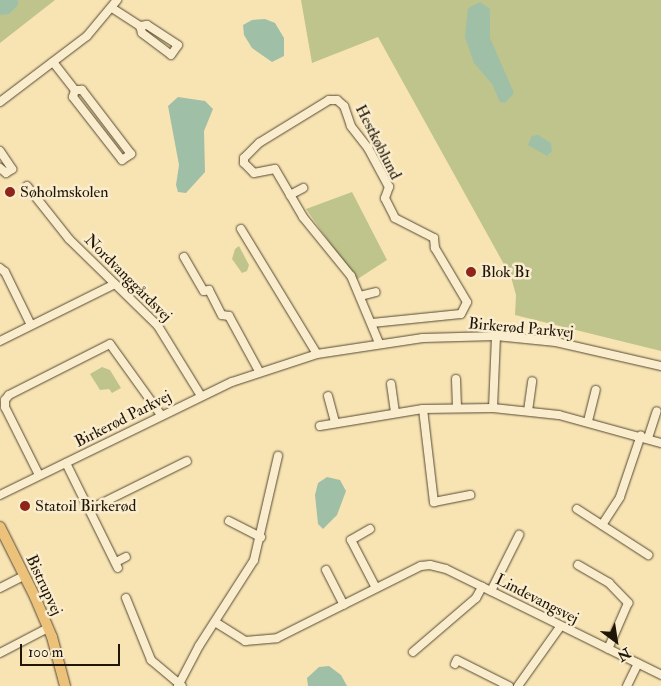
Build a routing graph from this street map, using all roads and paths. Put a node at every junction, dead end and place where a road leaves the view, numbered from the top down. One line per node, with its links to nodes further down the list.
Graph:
1 (117, 0): 2 (street)
2 (112, 8): 3 (street); 4 (street)
3 (140, 26): 3 (street)
4 (53, 62): 5 (street); 6 (street)
5 (75, 90): 5 (street)
6 (0, 102)
7 (0, 151): 8 (street)
8 (0, 168)
9 (27, 186): 15 (street, Nordvanggårdsvej)
10 (302, 188): 11 (street)
11 (290, 195): 17 (street, Hestkøblund); 18 (street, Hestkøblund)
12 (240, 229): 23 (street)
13 (184, 257): 25 (street)
14 (0, 268): 19 (street)
15 (115, 284): 19 (street); 30 (street, Nordvanggårdsvej)
16 (376, 292): 17 (street)
17 (360, 296): 18 (street, Hestkøblund)
18 (372, 323): 22 (street, Hestkøblund)
19 (31, 325): 21 (street)
20 (496, 336): 22 (street, Birkerød Parkvej); 24 (street, Birkerød Parkvej); 33 (street)
21 (0, 341)
22 (379, 343): 23 (street, Birkerød Parkvej)
23 (317, 354): 25 (street, Birkerød Parkvej)
24 (661, 366)
25 (259, 371): 30 (street, Birkerød Parkvej)
26 (456, 379): 32 (street)
27 (532, 381): 35 (street)
28 (391, 384): 37 (street)
29 (596, 390): 39 (street)
30 (201, 396): 38 (street, Birkerød Parkvej)
31 (328, 396): 40 (street)
32 (456, 408): 33 (street); 34 (street)
33 (493, 408): 35 (street)
34 (423, 409): 37 (street); 48 (street)
35 (528, 411): 39 (street)
36 (657, 411): 42 (street)
37 (396, 413): 40 (street)
38 (161, 415): 46 (street, Birkerød Parkvej); 47 (street)
39 (588, 421): 42 (street)
40 (335, 423): 41 (street)
41 (320, 426)
42 (644, 437): 43 (street); 53 (street)
43 (661, 443)
44 (278, 456): 57 (street)
45 (187, 461): 50 (street)
46 (66, 463): 47 (street, Birkerød Parkvej); 50 (street)
47 (39, 475): 49 (street, Birkerød Parkvej)
48 (470, 495)
49 (0, 496)
50 (90, 509): 59 (street)
51 (577, 509): 53 (street)
52 (229, 521): 57 (street)
53 (602, 525): 58 (street)
54 (0, 526): 62 (main road, Bistrupvej)
55 (370, 529): 65 (street)
56 (519, 535): 66 (street)
57 (261, 537): 69 (street)
58 (648, 555)
59 (126, 557)
60 (578, 564): 72 (street)
61 (326, 570): 68 (street)
62 (24, 576): 64 (street); 71 (main road, Bistrupvej)
63 (482, 587): 65 (street, Lindevangsvej); 66 (street, Lindevangsvej); 73 (street, Lindevangsvej)
64 (0, 588)
65 (376, 588): 68 (street, Lindevangsvej)
66 (491, 591): 70 (street, Lindevangsvej)
67 (126, 598): 78 (street)
68 (344, 605): 69 (street, Lindevangsvej)
69 (215, 622): 78 (street)
70 (560, 627): 72 (street, Lindevangsvej); 81 (street)
71 (48, 628): 74 (street); 79 (main road, Bistrupvej)
72 (608, 649): 75 (street, Lindevangsvej)
73 (413, 652)
74 (0, 653)
75 (638, 663): 77 (street, Lindevangsvej); 82 (street)
76 (455, 664): 80 (street)
77 (661, 675)
78 (180, 685)
79 (65, 686)
80 (508, 686)
81 (518, 686)
82 (627, 686)

